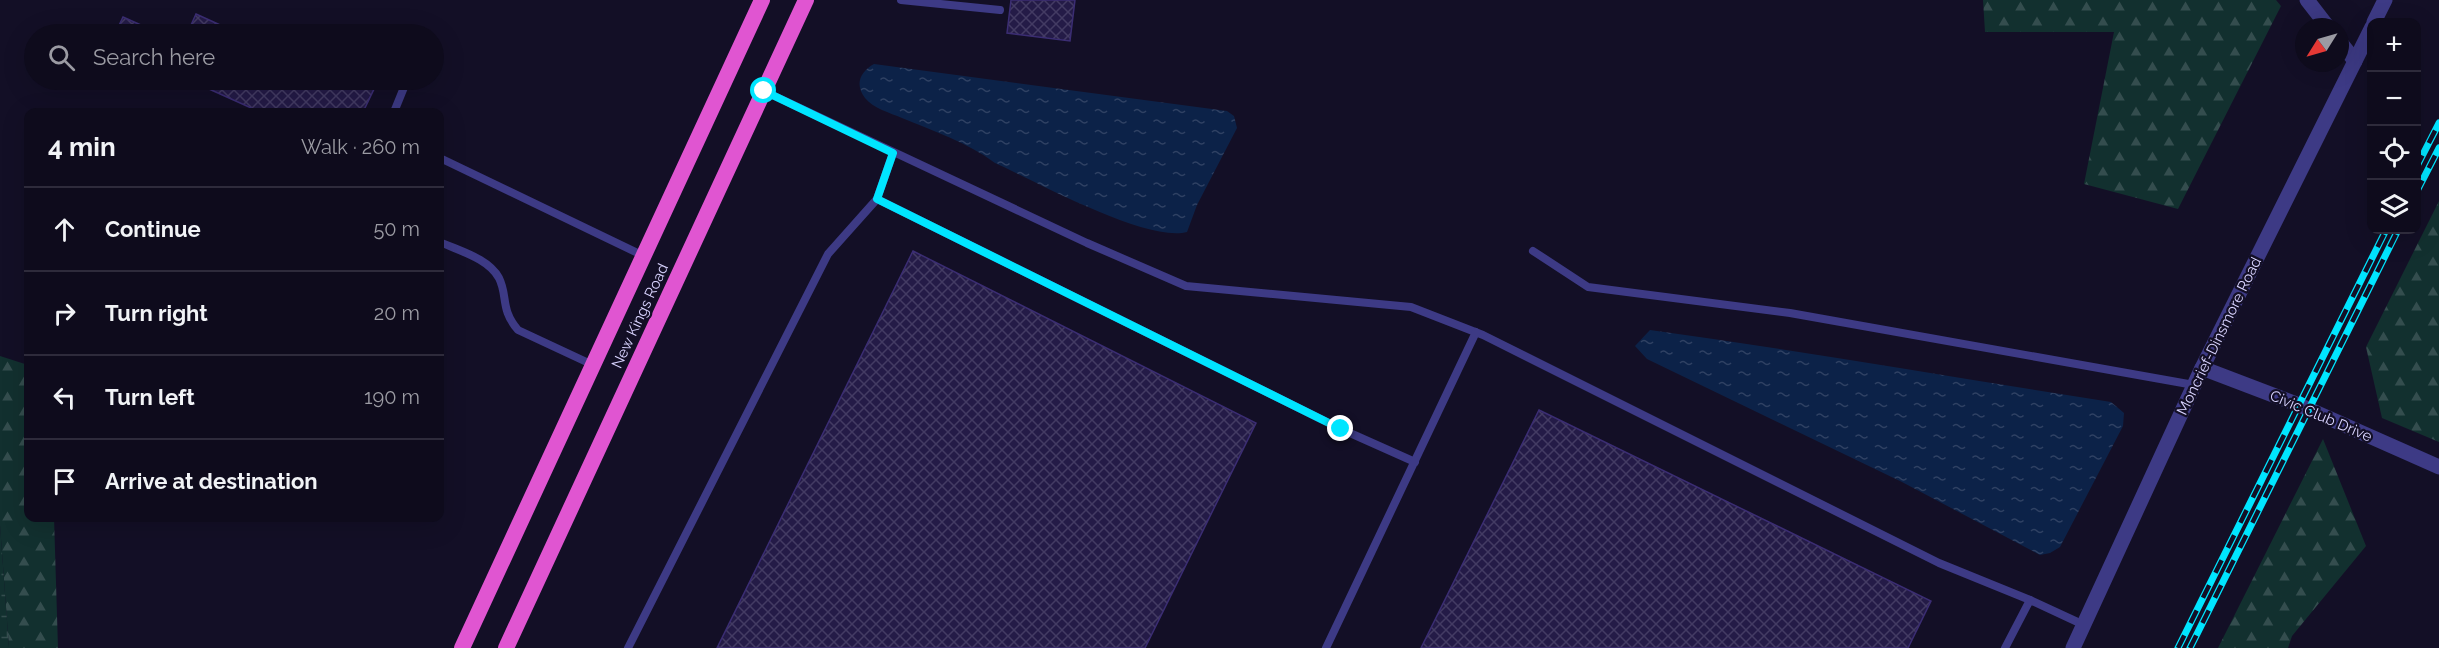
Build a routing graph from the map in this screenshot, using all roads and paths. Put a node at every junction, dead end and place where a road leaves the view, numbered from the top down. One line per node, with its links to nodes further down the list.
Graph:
1 (762, 0): 20 (highway, New Kings Road)
2 (806, 0): 13 (highway, New Kings Road)
3 (900, 0): 6 (lane)
4 (2307, 0): 7 (street)
5 (2385, 0): 8 (street)
6 (1000, 10)
7 (2321, 18)
8 (2376, 18)
9 (2367, 37): 11 (street, Moncrief-Dinsmore Road)
10 (2349, 53): 11 (street)
11 (2355, 61): 23 (street, Moncrief-Dinsmore Road)
12 (403, 90): 14 (lane)
13 (764, 91): 15 (lane); 30 (highway, New Kings Road)
14 (396, 108)
15 (893, 153): 17 (lane); 21 (lane)
16 (444, 160): 20 (lane)
17 (877, 199): 25 (lane); 31 (lane)
18 (444, 244): 22 (lane)
19 (1533, 252): 24 (lane)
20 (644, 256): 22 (highway, New Kings Road)
21 (1476, 332): 25 (lane); 27 (lane)
22 (593, 365): 29 (highway, New Kings Road)
23 (2202, 369): 24 (street, Moncrief-Dinsmore Road); 26 (street, Civic Club Drive)
24 (2194, 385): 28 (street, Moncrief-Dinsmore Road)
25 (1415, 462): 32 (lane)
26 (2439, 467)
27 (2030, 600): 28 (lane); 33 (lane)
28 (2084, 626): 34 (street, Moncrief-Dinsmore Road)
29 (462, 648)
30 (506, 648)
31 (628, 648)
32 (1326, 648)
33 (2005, 648)
34 (2073, 648)

